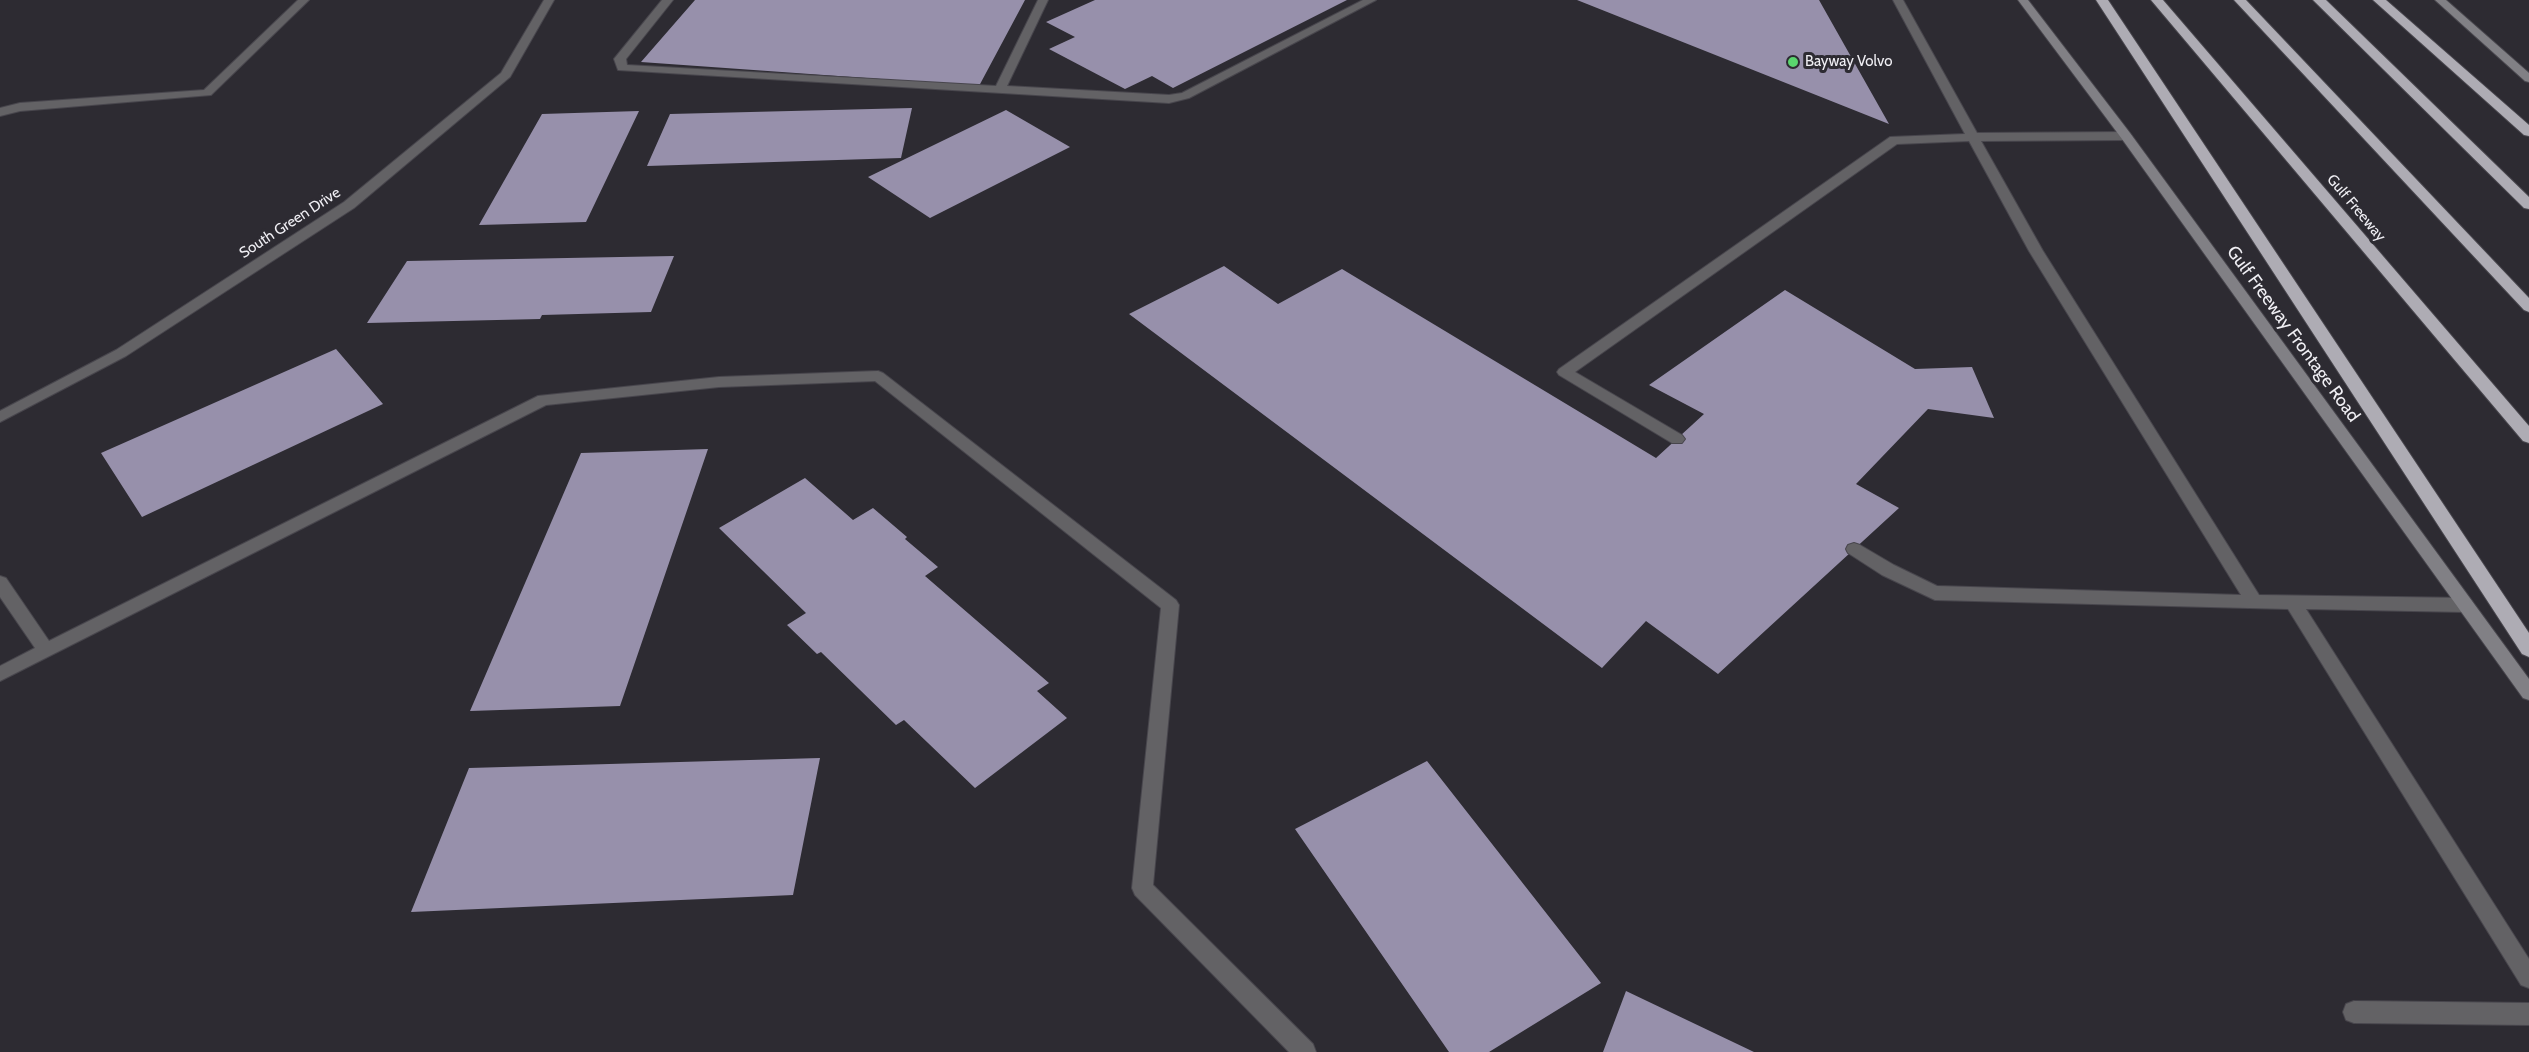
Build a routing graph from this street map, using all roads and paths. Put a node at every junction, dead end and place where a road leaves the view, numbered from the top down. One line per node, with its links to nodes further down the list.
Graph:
1 (304, 0): 16 (street)
2 (549, 0): 22 (street, South Green Drive)
3 (668, 0): 15 (street)
4 (1043, 0): 15 (street)
5 (1371, 0): 15 (street)
6 (1898, 0): 19 (street)
7 (2023, 0): 18 (main road, Gulf Freeway Frontage Road)
8 (2102, 0): 30 (highway)
9 (2157, 0): 23 (highway, Gulf Freeway)
10 (2240, 0): 21 (highway)
11 (2319, 0): 20 (highway)
12 (2379, 0): 17 (highway)
13 (2440, 0): 14 (main road)
14 (2529, 79)
15 (1000, 89)
16 (0, 112)
17 (2529, 132)
18 (2126, 136): 19 (street); 29 (main road, Gulf Freeway Frontage Road)
19 (1975, 137): 24 (street); 27 (street)
20 (2529, 205)
21 (2529, 308)
22 (0, 417)
23 (2529, 437)
24 (1677, 439)
25 (1854, 549): 27 (street)
26 (0, 583): 31 (street)
27 (2254, 602): 28 (street)
28 (2293, 603): 29 (street); 34 (street)
29 (2465, 605): 33 (main road, Gulf Freeway Frontage Road)
30 (2529, 649)
31 (46, 651): 32 (street); 37 (street)
32 (0, 674)
33 (2529, 693)
34 (2529, 978)
35 (2354, 1012): 36 (street)
36 (2529, 1014)
37 (1305, 1052)

